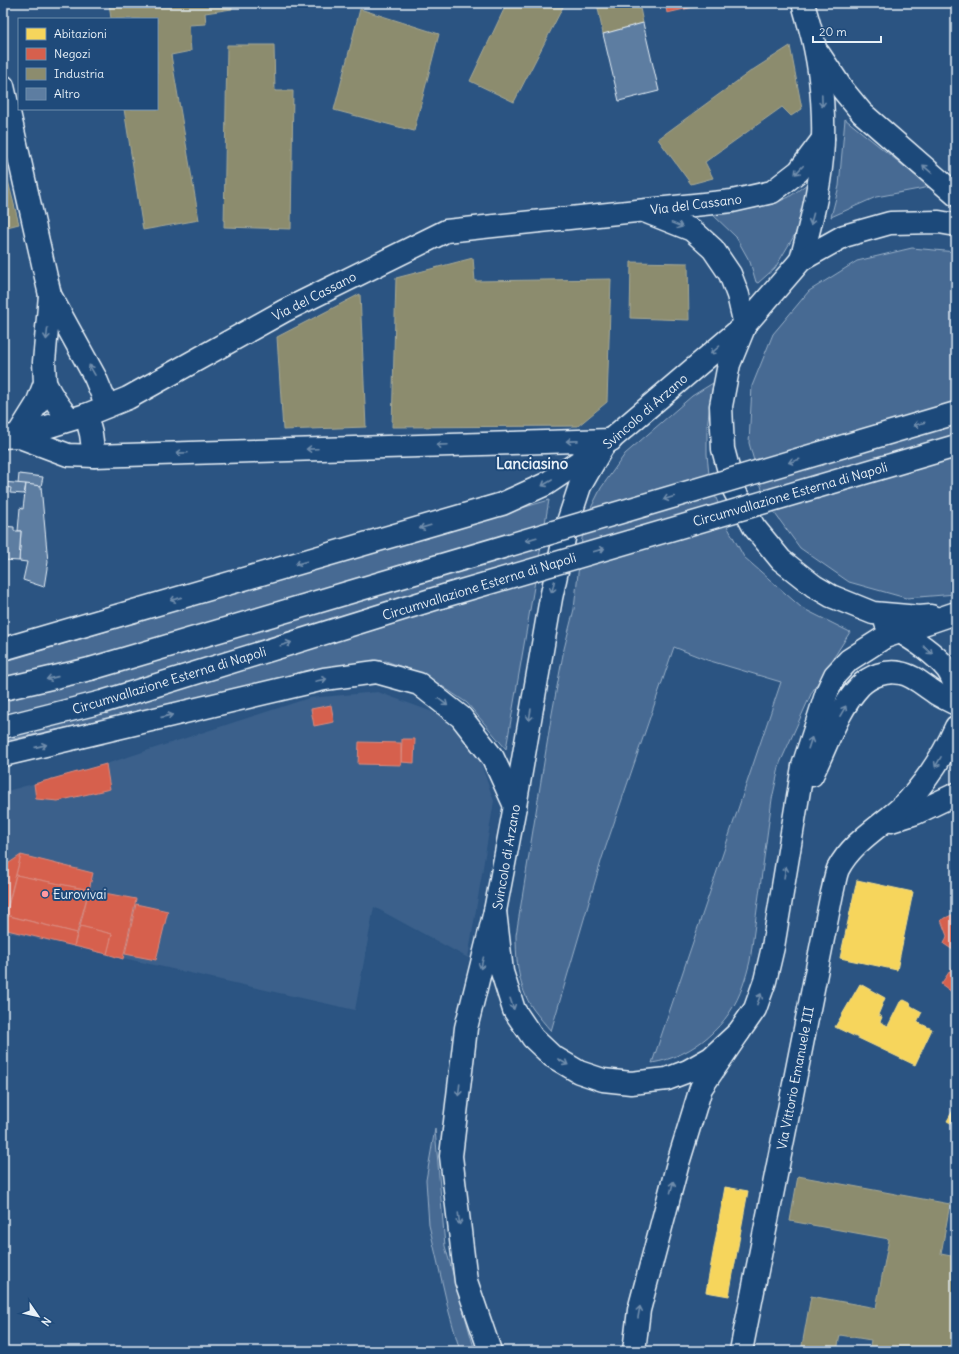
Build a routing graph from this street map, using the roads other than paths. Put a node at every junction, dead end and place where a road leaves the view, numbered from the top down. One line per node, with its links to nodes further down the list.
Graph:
1 (803, 3): 2 (main road)
2 (815, 48): 4 (main road, one-way to 4); 5 (main road, one-way to 2)
3 (3, 86): 9 (main road)
4 (823, 139): 6 (main road, Via del Cassano, one-way to 6); 8 (main road, one-way to 8)
5 (956, 195)
6 (641, 210): 10 (main road, Via del Cassano, one-way to 10); 12 (main road, Via del Cassano)
7 (956, 225): 8 (main road)
8 (802, 260): 10 (main road)
9 (50, 295): 11 (main road, one-way to 11); 12 (main road, one-way to 9)
10 (745, 325): 16 (main road, Svincolo di Arzano, one-way to 16); 19 (main road)
11 (45, 382): 14 (main road); 15 (main road)
12 (107, 406): 14 (main road, Via del Cassano)
13 (956, 413): 24 (main road, one-way to 24, bridge)
14 (78, 417): 15 (main road, Via del Cassano); 18 (main road)
15 (10, 436): 18 (main road)
16 (607, 443): 18 (main road, one-way to 18); 22 (main road, one-way to 22); 30 (main road, Svincolo di Arzano, one-way to 30)
17 (956, 446): 26 (main road, Circumvallazione Esterna di Napoli, one-way to 17, bridge)
18 (94, 456)
19 (873, 612): 20 (main road); 21 (main road)
20 (956, 612): 21 (main road, Svincolo di Arzano)
21 (900, 632): 23 (main road, one-way to 23); 31 (main road, Svincolo di Arzano, one-way to 21)
22 (3, 649)
23 (956, 686)
24 (3, 689)
25 (956, 704): 31 (main road, one-way to 25)
26 (3, 727)
27 (956, 727): 34 (main road, Via Vittorio Emanuele III, one-way to 34)
28 (3, 755): 30 (main road, one-way to 30)
29 (956, 794): 33 (main road, Via Vittorio Emanuele III)
30 (515, 806): 35 (main road, Svincolo di Arzano)
31 (795, 809): 36 (main road, Svincolo di Arzano, one-way to 31)
32 (956, 811): 33 (main road)
33 (916, 813): 34 (main road, Via Vittorio Emanuele III)
34 (883, 824): 39 (main road, Via Vittorio Emanuele III)
35 (495, 911): 36 (main road, Svincolo di Arzano, one-way to 36); 37 (main road, one-way to 37)
36 (739, 1032): 38 (main road, one-way to 36)
37 (490, 1351)
38 (634, 1351)
39 (741, 1351)

